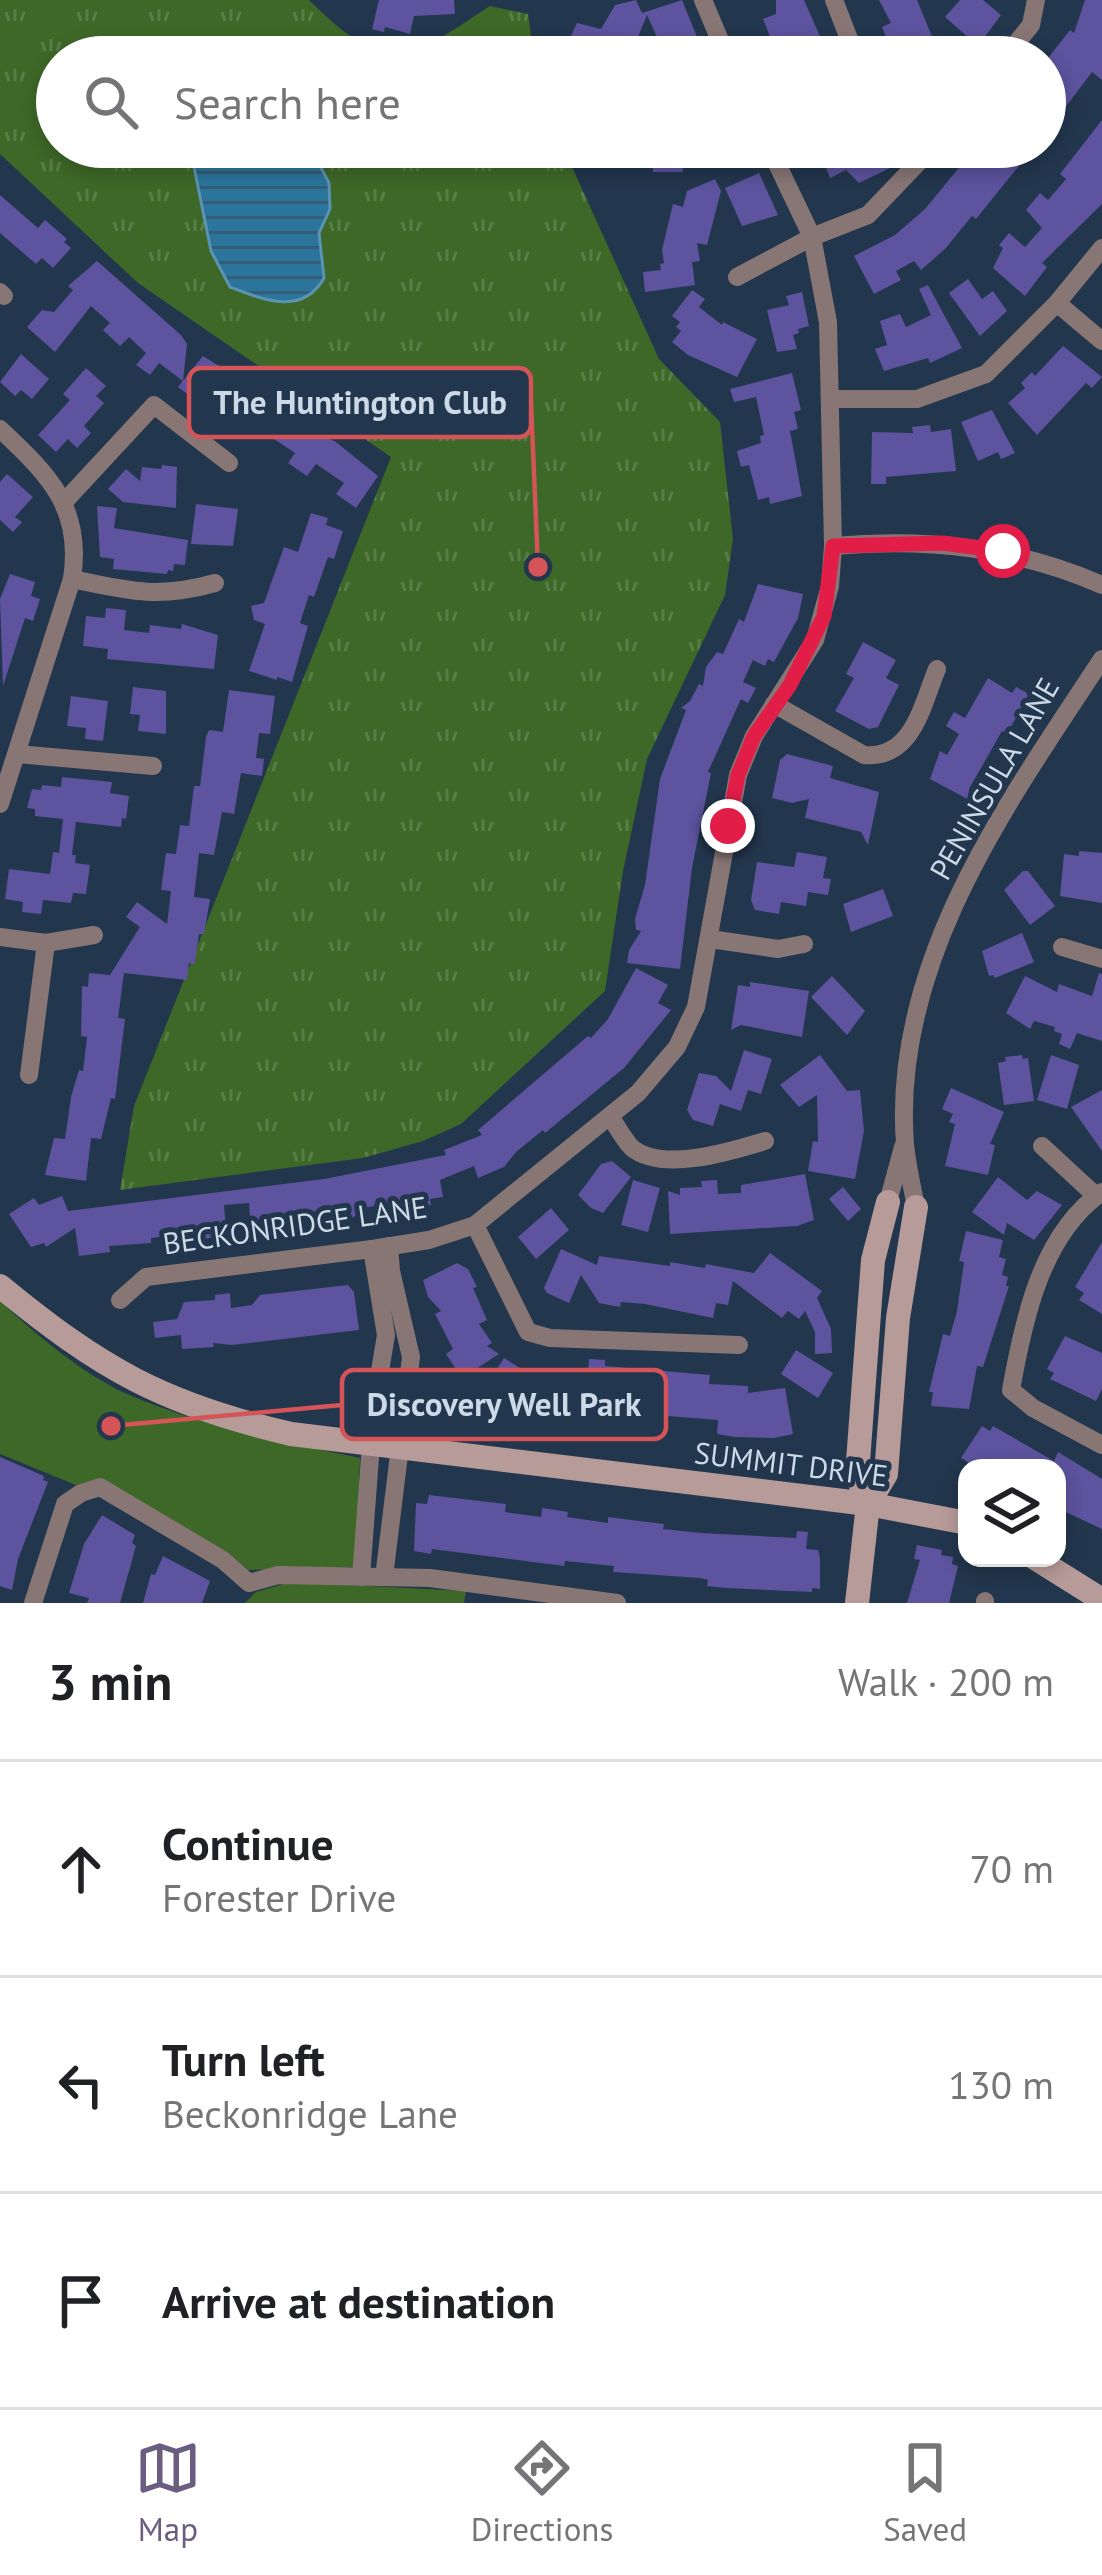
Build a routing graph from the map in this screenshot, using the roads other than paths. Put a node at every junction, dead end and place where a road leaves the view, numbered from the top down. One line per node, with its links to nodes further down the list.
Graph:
1 (703, 0): 4 (street)
2 (834, 0): 5 (street)
3 (1036, 0): 6 (street)
4 (718, 36)
5 (848, 36)
6 (1021, 36)
7 (780, 168): 9 (street)
8 (908, 168): 9 (street)
9 (812, 237): 11 (street); 14 (street)
10 (1102, 248): 12 (street)
11 (736, 277)
12 (1058, 303): 13 (street); 14 (street)
13 (1102, 341)
14 (830, 399): 18 (street)
15 (2, 434): 17 (street)
16 (229, 463): 17 (street)
17 (65, 501): 19 (street)
18 (833, 546): 21 (street); 24 (street, BECKONRIDGE LANE)
19 (72, 579): 20 (street); 25 (street)
20 (215, 583)
21 (1102, 585)
22 (1102, 659): 38 (street, PENINSULA LANE)
23 (937, 669): 24 (street)
24 (774, 704): 30 (street, BECKONRIDGE LANE)
25 (16, 754): 26 (street); 27 (street)
26 (153, 766)
27 (0, 804)
28 (94, 935): 31 (street)
29 (0, 937): 31 (street)
30 (710, 939): 32 (street); 36 (street, BECKONRIDGE LANE)
31 (46, 943): 35 (street)
32 (804, 944)
33 (1062, 947): 34 (street)
34 (1102, 959)
35 (29, 1075)
36 (610, 1116): 37 (street); 43 (street, BECKONRIDGE LANE)
37 (765, 1141)
38 (905, 1143): 41 (street, PENINSULA LANE); 42 (street, PENINSULA LANE)
39 (1042, 1146): 40 (street)
40 (1099, 1194): 57 (street)
41 (886, 1209): 42 (street); 45 (street, PENINSULA LANE)
42 (916, 1213): 46 (street, PENINSULA LANE)
43 (475, 1225): 44 (street, BECKONRIDGE LANE); 53 (street)
44 (381, 1248): 48 (street, BECKONRIDGE LANE); 51 (street); 52 (street)
45 (872, 1264): 46 (street); 49 (street, PENINSULA LANE)
46 (908, 1268): 50 (street, PENINSULA LANE)
47 (0, 1286): 56 (street, SUMMIT DRIVE)
48 (120, 1300)
49 (869, 1315): 50 (street); 61 (street, PENINSULA LANE)
50 (898, 1318): 61 (street, PENINSULA LANE)
51 (384, 1344): 52 (street); 54 (street)
52 (407, 1345): 55 (street)
53 (740, 1345)
54 (381, 1383): 55 (street); 56 (street)
55 (407, 1385): 58 (street)
56 (370, 1444): 58 (street, SUMMIT DRIVE); 59 (street)
57 (1102, 1445)
58 (400, 1448): 60 (street); 61 (street, SUMMIT DRIVE)
59 (367, 1497): 60 (street); 63 (street)
60 (393, 1501): 64 (street)
61 (868, 1504): 62 (street, SUMMIT DRIVE); 73 (street, PENINSULA LANE)
62 (958, 1521)
63 (364, 1535): 64 (street); 66 (street)
64 (387, 1537): 67 (street)
65 (1049, 1567): 69 (street)
66 (362, 1577): 67 (street); 68 (street)
67 (384, 1577): 72 (street)
68 (249, 1583): 70 (street); 71 (street)
69 (1102, 1600)
70 (33, 1603)
71 (237, 1603)
72 (617, 1603)
73 (856, 1603)

